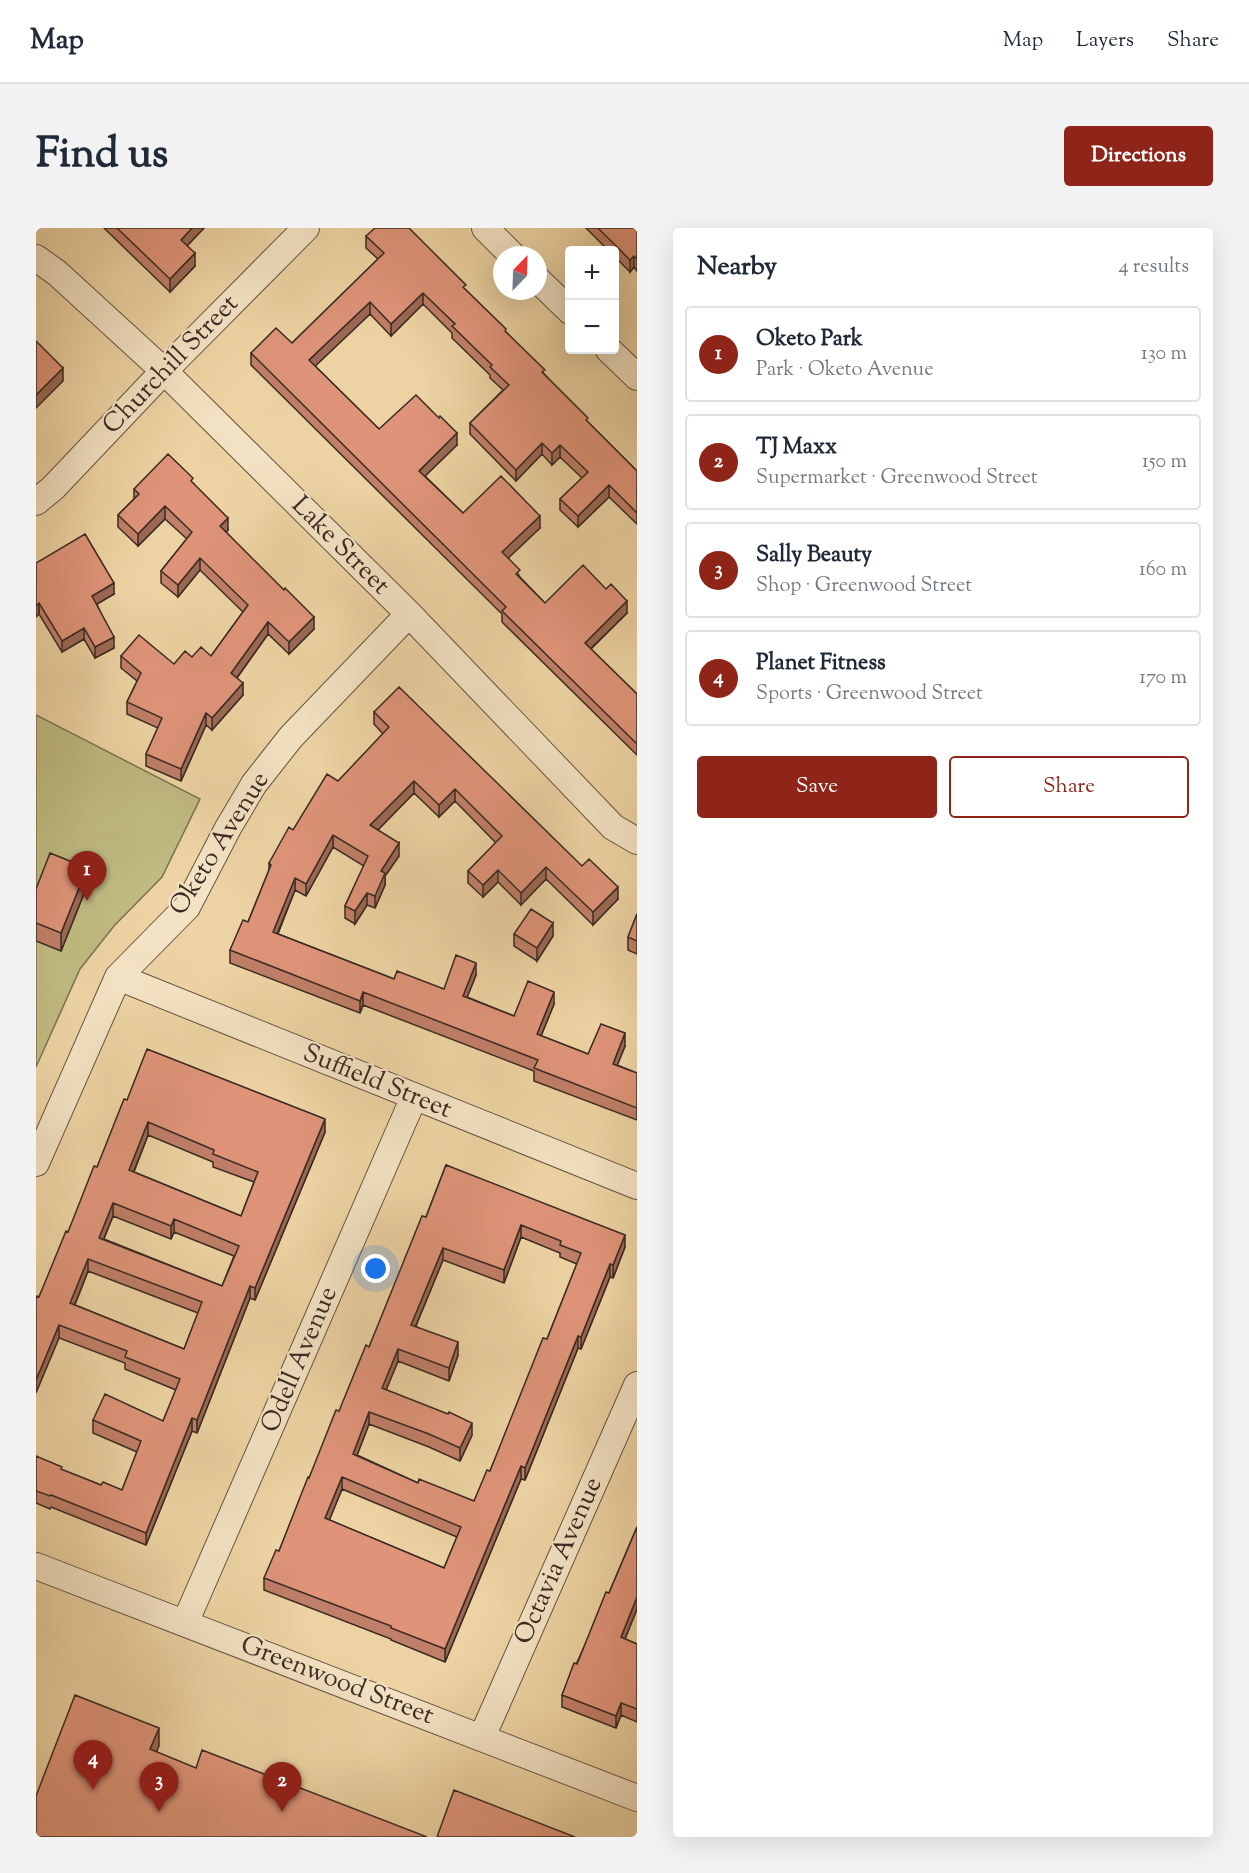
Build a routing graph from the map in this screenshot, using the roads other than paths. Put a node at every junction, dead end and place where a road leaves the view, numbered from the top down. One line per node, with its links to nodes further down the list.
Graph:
1 (306, 228): 8 (street, Churchill Street)
2 (485, 228): 3 (street)
3 (503, 246)
4 (36, 258): 8 (street, Lake Street)
5 (547, 289): 6 (street)
6 (565, 306)
7 (613, 354): 9 (street)
8 (164, 371): 10 (street, Churchill Street); 11 (street, Lake Street)
9 (637, 377)
10 (36, 502)
11 (409, 614): 12 (street, Lake Street); 13 (street, Oketo Avenue)
12 (637, 841)
13 (118, 977): 14 (street, Suffield Street); 15 (street, Oketo Avenue)
14 (414, 1096): 16 (street, Suffield Street); 19 (street, Odell Avenue)
15 (36, 1163)
16 (637, 1186)
17 (637, 1385): 20 (street, Octavia Avenue)
18 (36, 1566): 19 (street, Greenwood Street)
19 (185, 1623): 20 (street, Greenwood Street)
20 (482, 1737): 21 (street, Greenwood Street)
21 (637, 1798)

